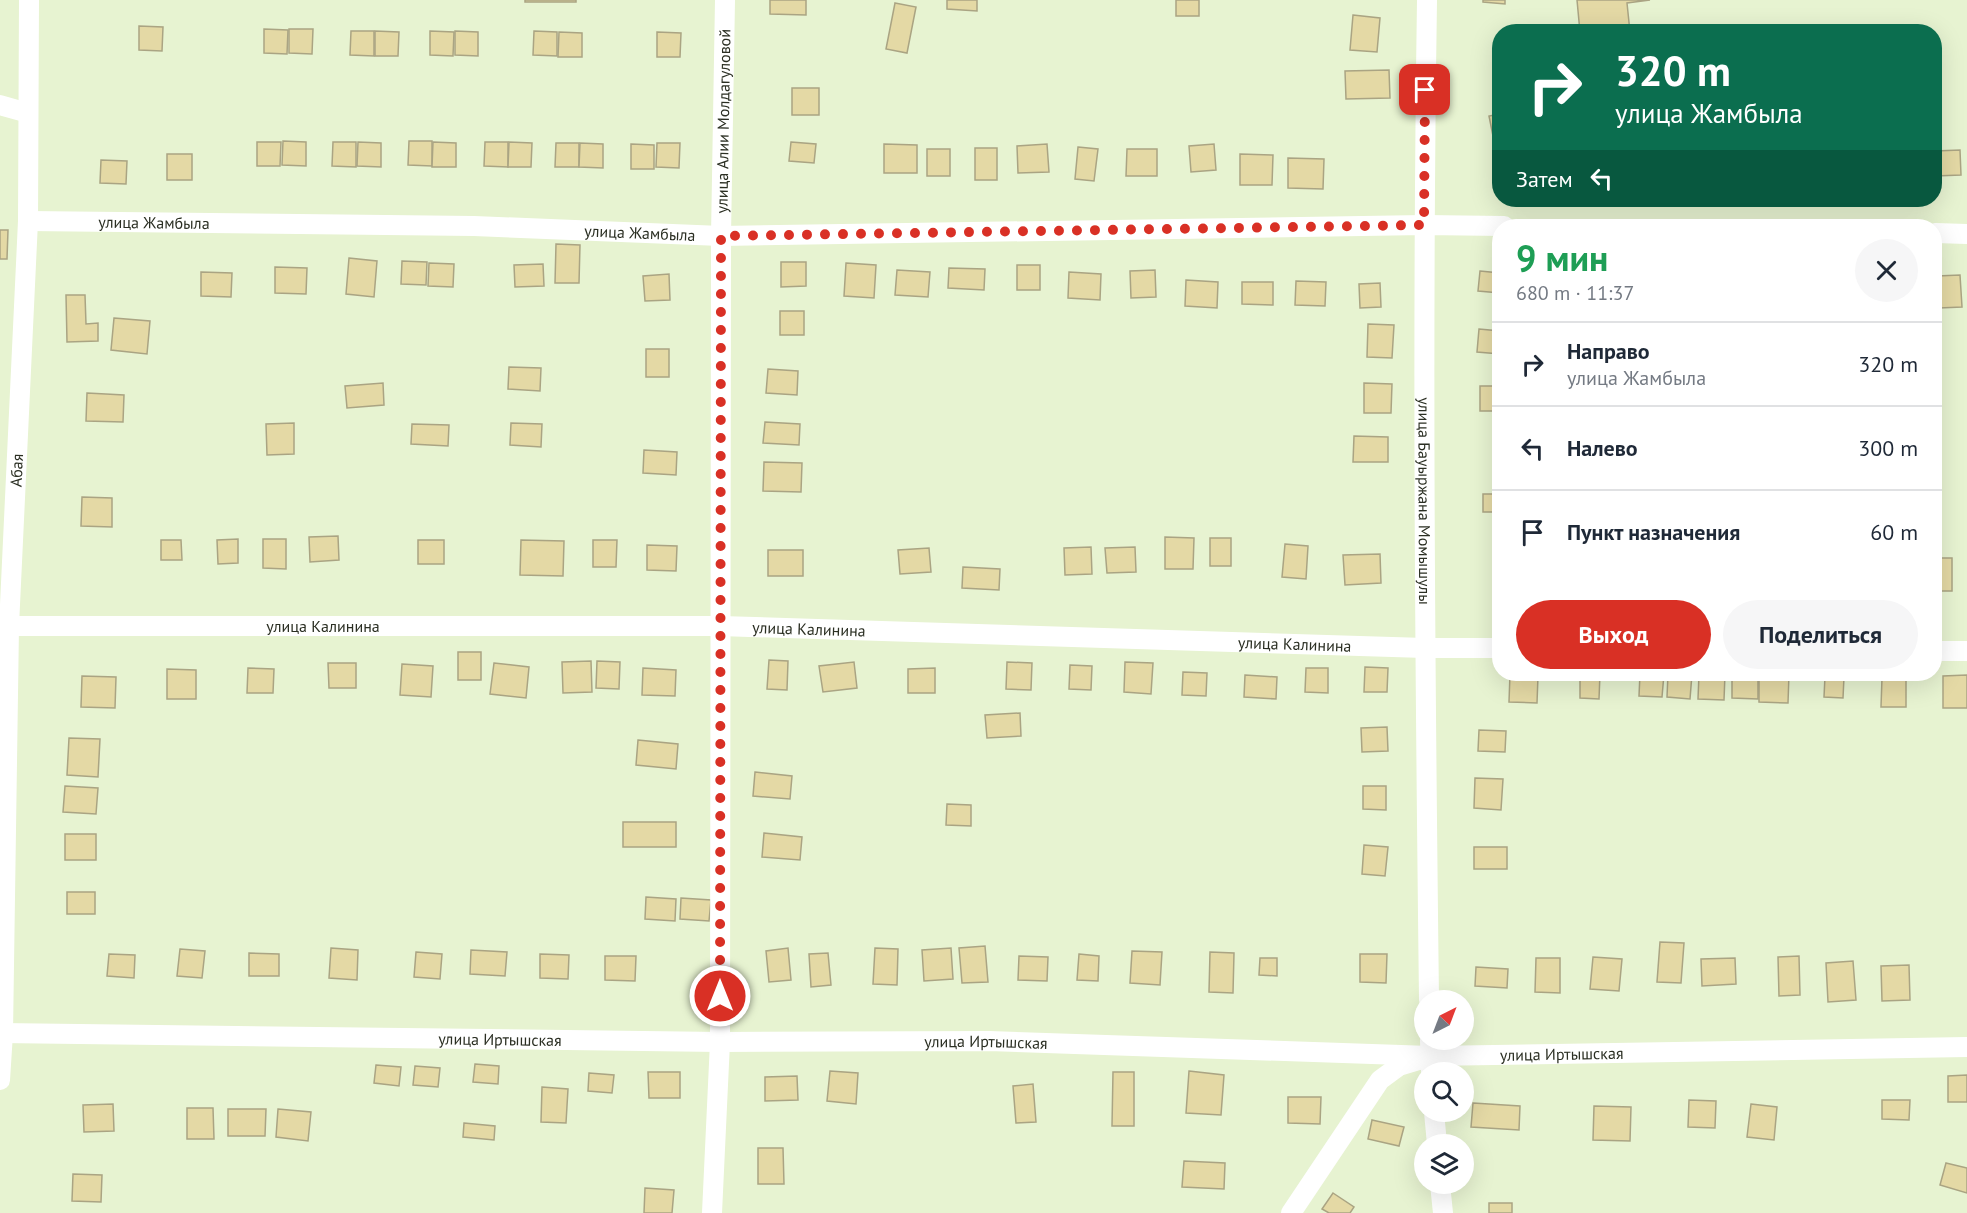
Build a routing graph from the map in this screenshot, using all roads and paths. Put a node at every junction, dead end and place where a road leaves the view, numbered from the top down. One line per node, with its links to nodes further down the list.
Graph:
1 (29, 0): 5 (street, Абая)
2 (725, 0): 11 (street, улица Алии Молдагуловой)
3 (1427, 0): 7 (street, улица Бауыржана Момышулы)
4 (0, 105): 5 (street)
5 (28, 112): 6 (street, Абая)
6 (28, 221): 11 (street, улица Жамбыла); 12 (street, Абая)
7 (1424, 225): 8 (street, улица Жамбыла); 11 (street, улица Жамбыла); 14 (street, улица Бауыржана Момышулы)
8 (1492, 226)
9 (1942, 233): 10 (street)
10 (1967, 234)
11 (721, 236): 13 (street, улица Алии Молдагуловой)
12 (9, 626): 13 (street, улица Калинина); 19 (street, Абая)
13 (720, 627): 14 (street, улица Калинина); 20 (street, улица Алии Молдагуловой)
14 (1425, 648): 15 (street, улица Калинина); 18 (street, улица Бауыржана Момышулы)
15 (1492, 648)
16 (1942, 651): 17 (street)
17 (1967, 651)
18 (1429, 990)
19 (2, 1033): 20 (street, улица Иртышская); 23 (street, Абая)
20 (720, 1042): 22 (street, улица Иртышская); 25 (street, улица Алии Молдагуловой)
21 (1967, 1047): 22 (street, улица Иртышская)
22 (1430, 1056): 26 (street)
23 (0, 1080)
24 (1441, 1194): 27 (street)
25 (712, 1213)
26 (1291, 1213)
27 (1443, 1213)

